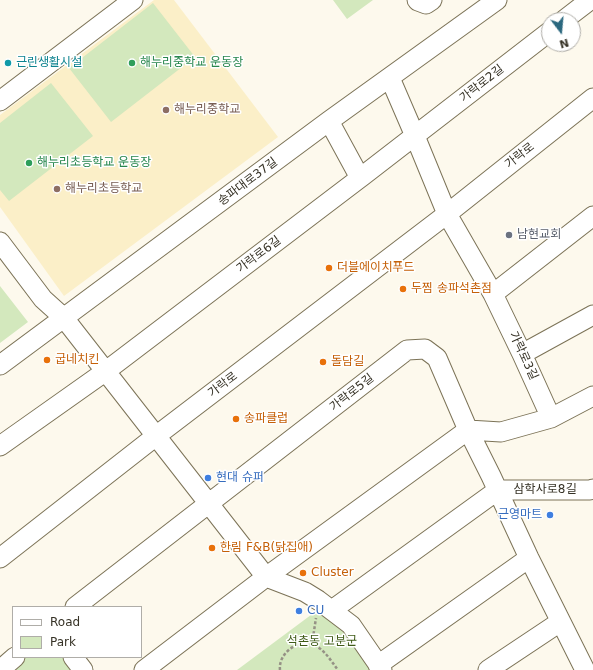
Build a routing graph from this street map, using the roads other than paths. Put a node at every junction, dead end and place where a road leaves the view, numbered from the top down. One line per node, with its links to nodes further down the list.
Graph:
1 (133, 0): 10 (street)
2 (417, 0): 3 (street)
3 (432, 0)
4 (498, 0): 8 (street, 송파대로37길)
5 (590, 0): 6 (street)
6 (574, 12)
7 (541, 38): 12 (street, 가락로2길)
8 (390, 78): 11 (street, 송파대로37길); 12 (street)
9 (593, 98): 14 (street, 가락로)
10 (0, 101)
11 (329, 121): 13 (street); 19 (street, 송파대로37길)
12 (415, 136): 13 (street, 가락로2길); 14 (street)
13 (360, 178): 22 (street, 가락로6길)
14 (447, 214): 17 (street, 가락로3길); 26 (street, 가락로)
15 (593, 216): 17 (street)
16 (0, 242): 19 (street)
17 (493, 294): 20 (street, 가락로3길)
18 (593, 316): 20 (street)
19 (64, 318): 21 (street, 송파대로37길); 22 (street)
20 (522, 354): 24 (street, 가락로3길)
21 (0, 365)
22 (106, 371): 26 (street); 27 (street, 가락로6길)
23 (593, 396): 24 (street)
24 (551, 418): 25 (street)
25 (468, 430): 28 (street, 가락로5길); 30 (street, 가락로5길); 33 (street)
26 (156, 436): 30 (street); 31 (street, 가락로)
27 (0, 446)
28 (498, 490): 29 (street, 삼학사로8길); 32 (street, 가락로5길); 34 (street)
29 (592, 492)
30 (209, 504): 33 (street); 35 (street, 가락로5길)
31 (0, 558)
32 (528, 558): 36 (street, 가락로5길); 39 (street)
33 (266, 577): 34 (street); 42 (street)
34 (325, 605): 39 (street)
35 (75, 606)
36 (560, 622): 43 (street); 44 (street, 가락로5길)
37 (14, 658): 40 (street)
38 (74, 658): 41 (street)
39 (380, 667)
40 (0, 670)
41 (82, 670)
42 (144, 670)
43 (488, 670)
44 (585, 670)

